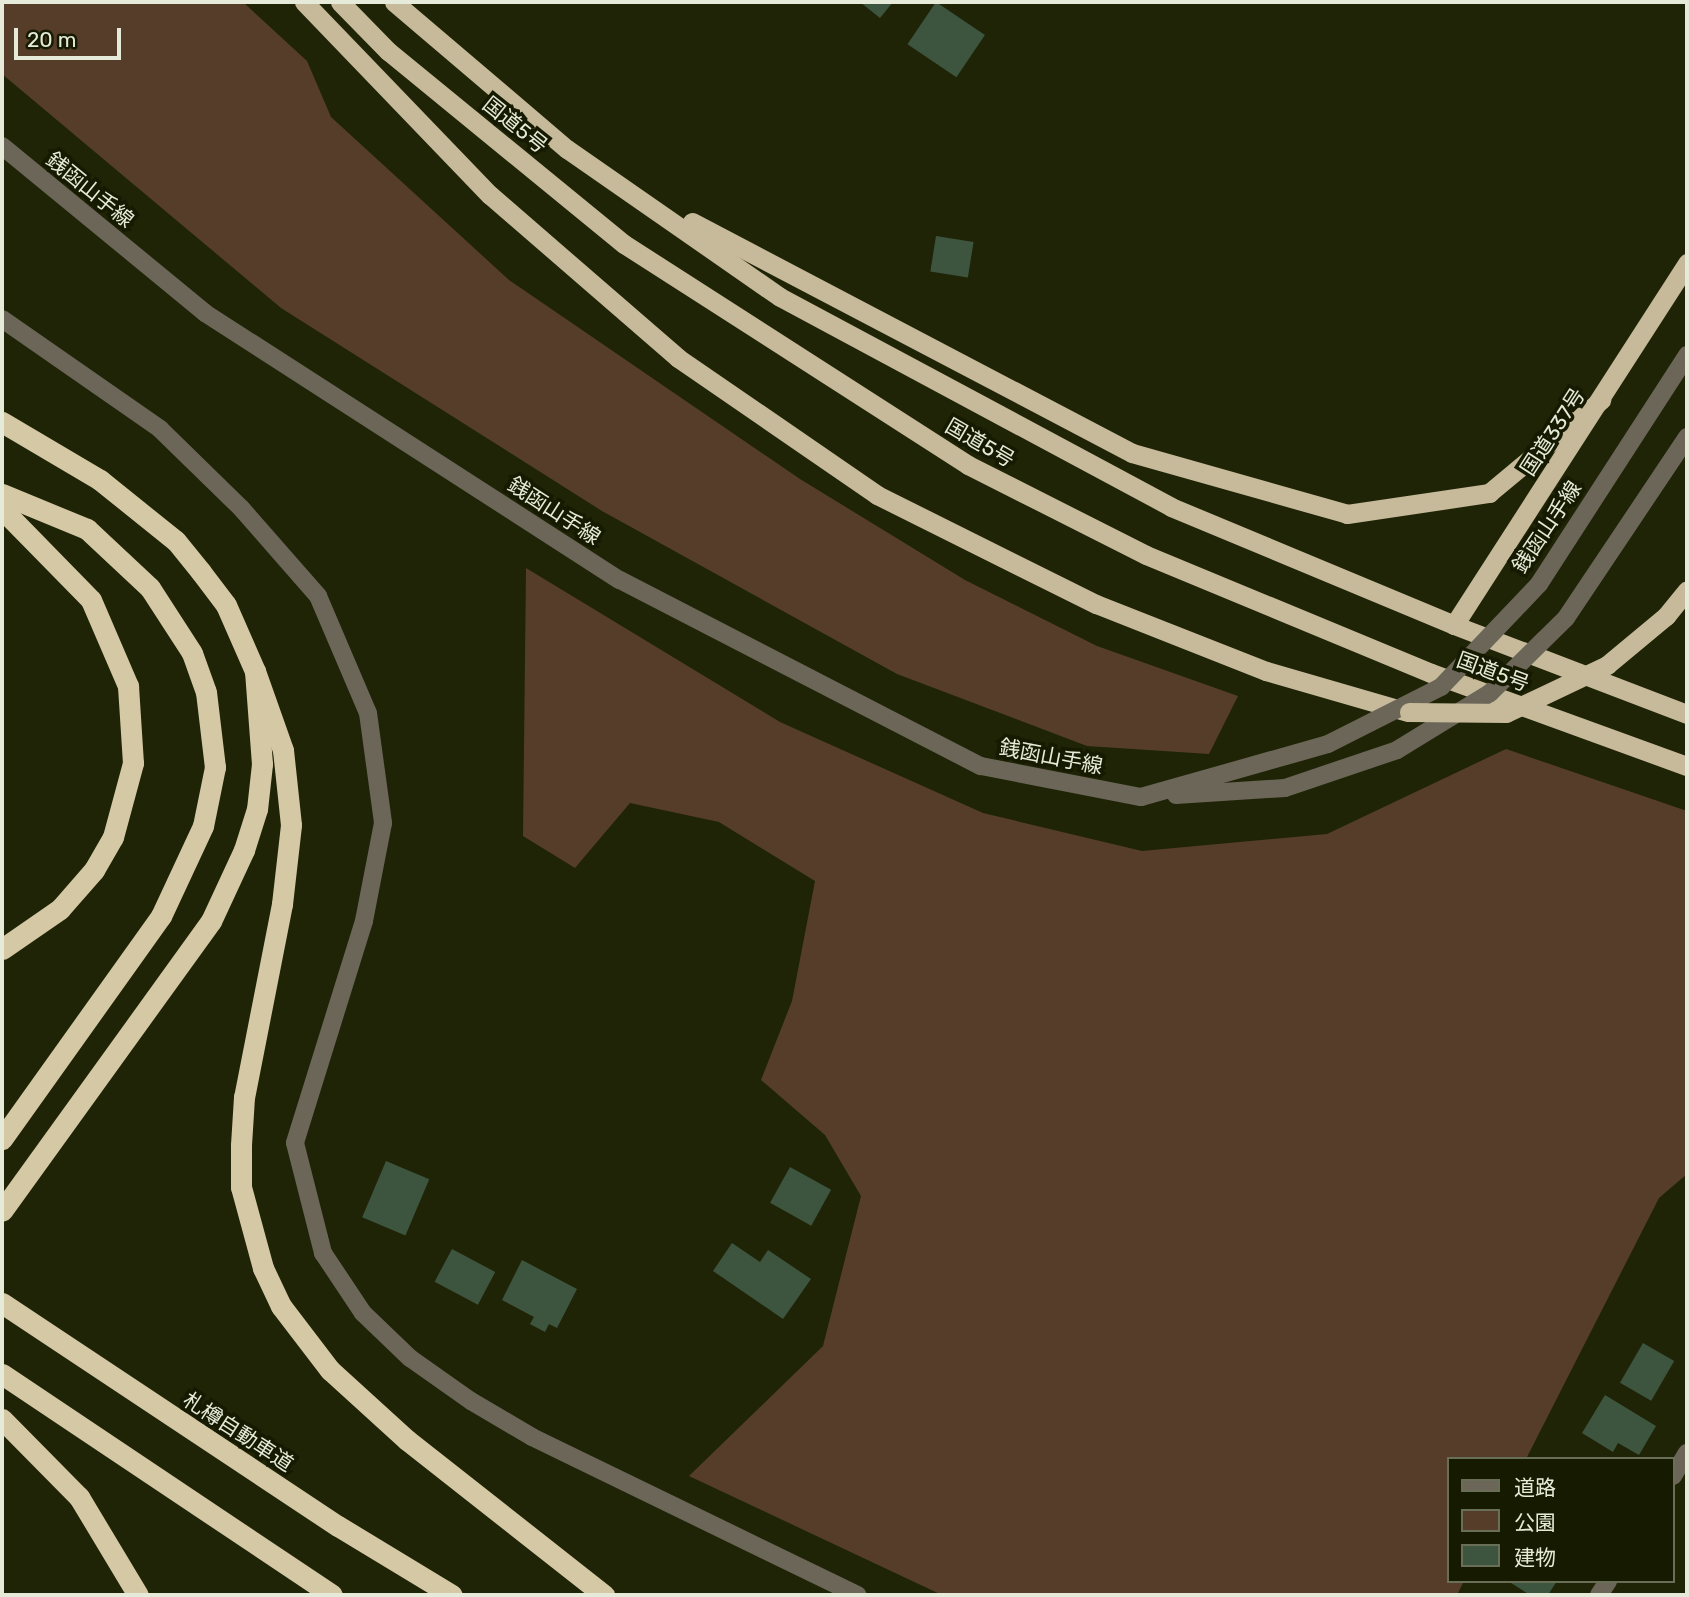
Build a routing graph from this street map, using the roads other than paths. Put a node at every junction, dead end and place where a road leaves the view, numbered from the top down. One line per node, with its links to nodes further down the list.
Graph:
1 (304, 2): 14 (highway, bridge)
2 (340, 2): 18 (highway, 国道5号)
3 (394, 2): 5 (highway, 国道5号)
4 (2, 146): 19 (street, 銭函山手線)
5 (567, 149): 9 (highway); 15 (highway, 国道5号)
6 (1687, 263): 9 (highway, 国道337号)
7 (2, 318): 32 (street)
8 (1687, 355): 19 (street, 銭函山手線, bridge)
9 (1601, 400): 15 (highway, 国道337号)
10 (2, 422): 16 (highway)
11 (1687, 437): 19 (street, 銭函山手線, bridge)
12 (2, 494): 21 (highway)
13 (2, 509): 20 (highway)
14 (1687, 590)
15 (1454, 625): 17 (highway, 国道5号)
16 (255, 671): 22 (highway); 31 (highway)
17 (1687, 714)
18 (1687, 766)
19 (1141, 797)
20 (2, 949)
21 (2, 1139)
22 (2, 1210)
23 (2, 1303): 30 (highway, 札樽自動車道)
24 (2, 1374): 29 (highway)
25 (2, 1419): 28 (highway)
26 (1687, 1453): 27 (street)
27 (1675, 1473)
28 (138, 1595)
29 (332, 1595)
30 (452, 1595)
31 (604, 1595)
32 (858, 1595)

